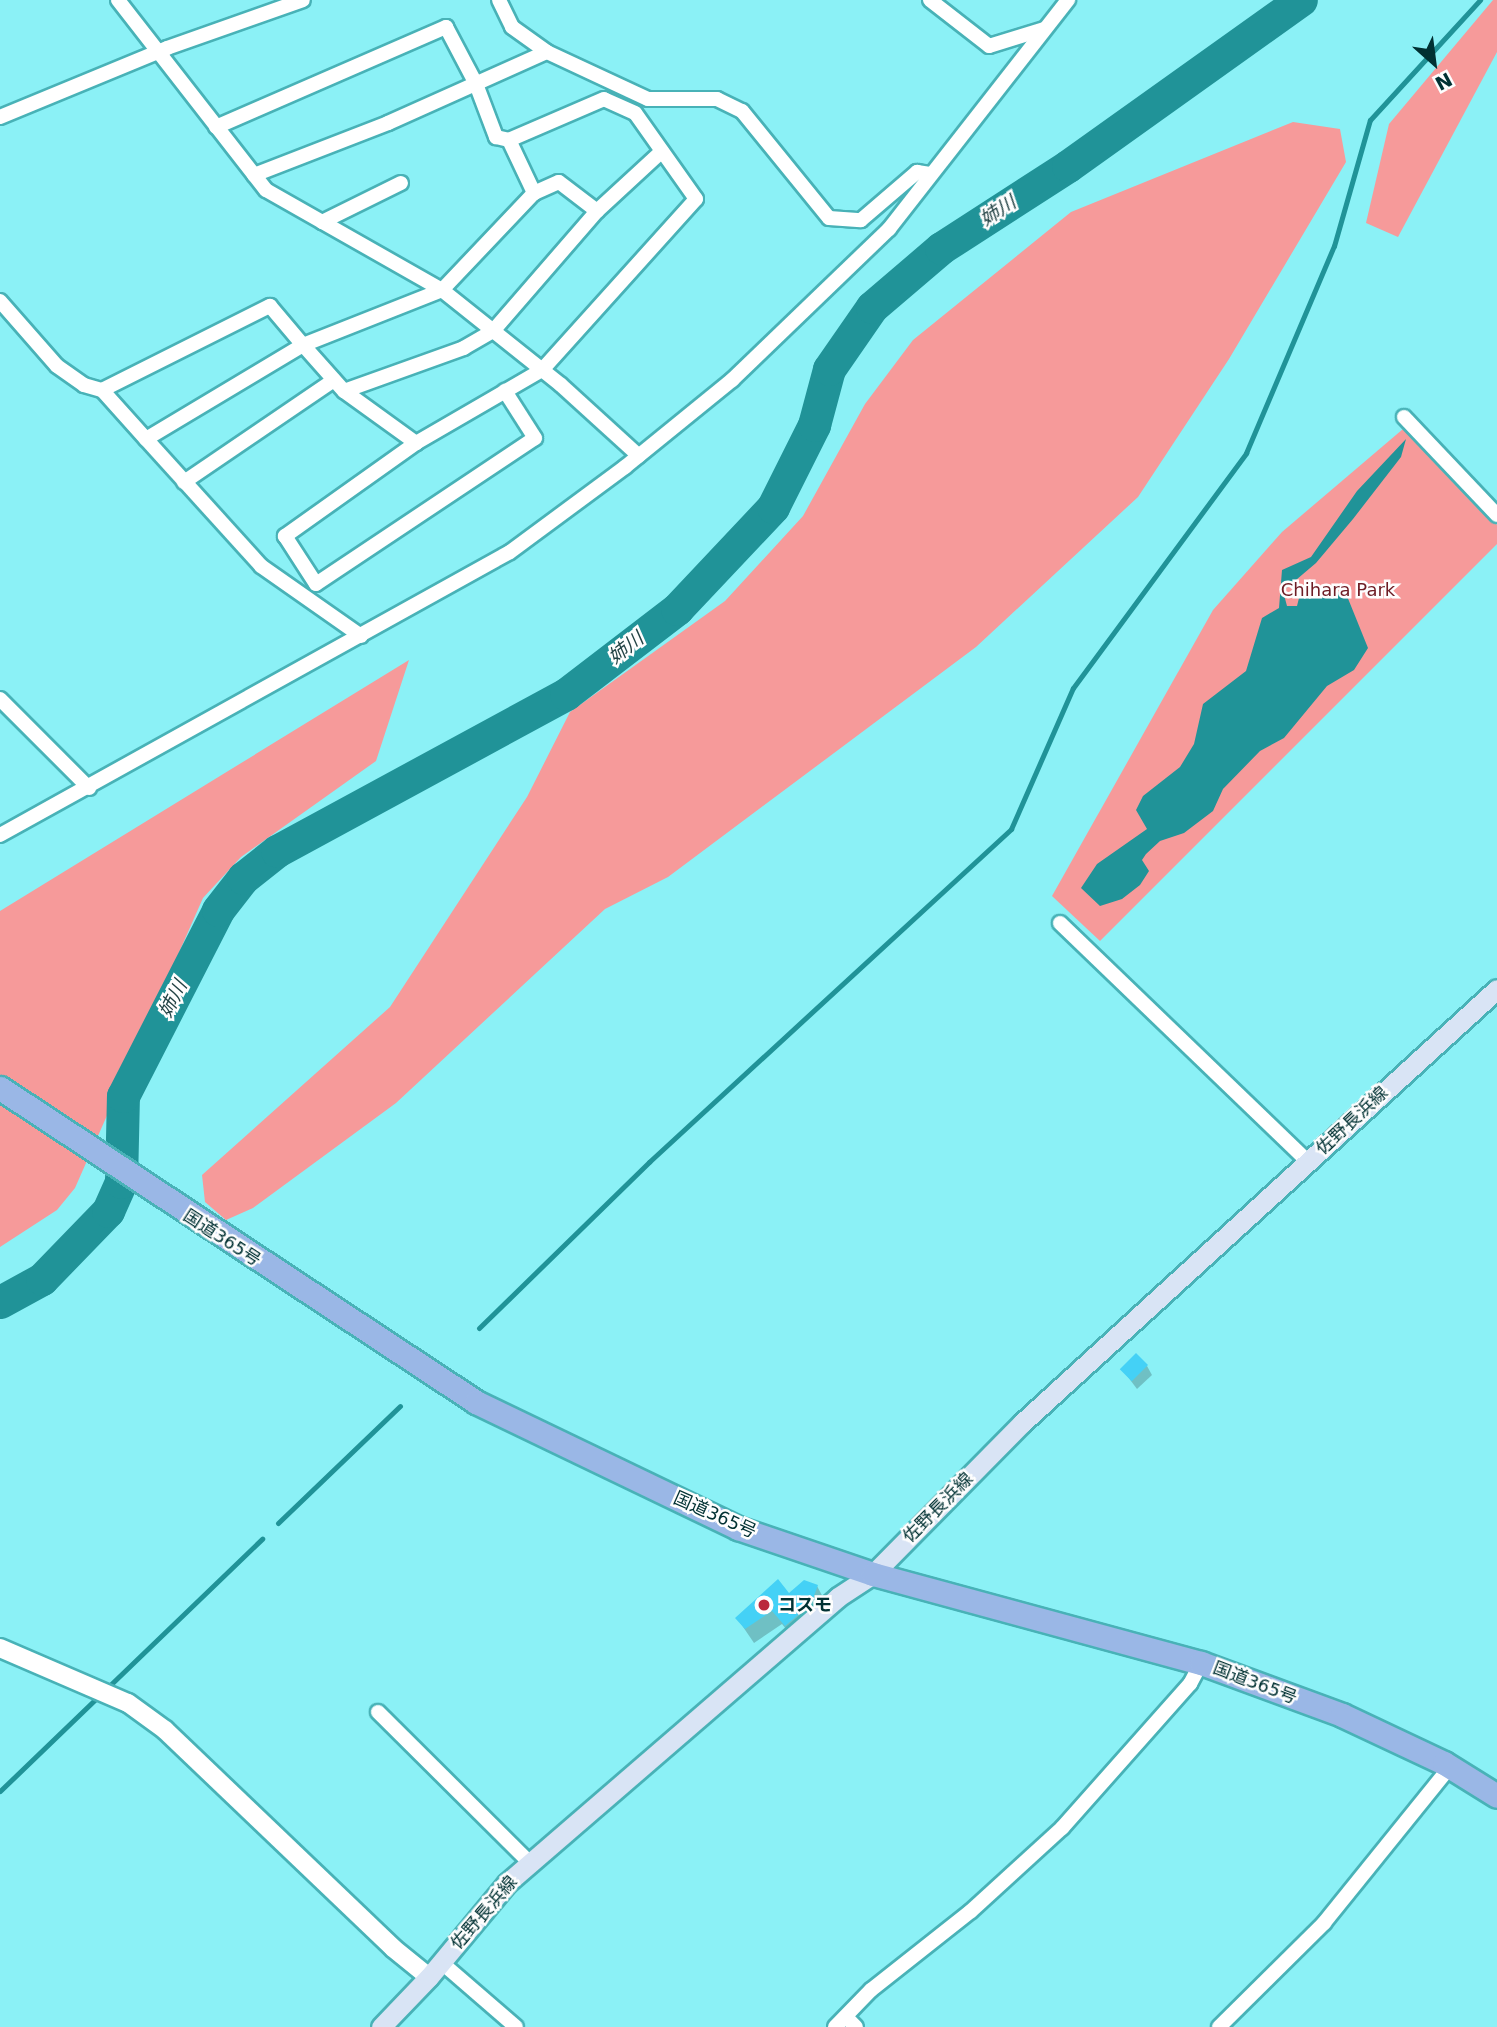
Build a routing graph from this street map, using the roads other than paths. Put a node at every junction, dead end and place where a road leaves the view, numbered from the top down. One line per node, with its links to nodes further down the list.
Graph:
1 (118, 0): 8 (street)
2 (303, 0): 8 (street)
3 (499, 0): 7 (street)
4 (930, 0): 6 (street)
5 (1068, 0): 6 (street)
6 (1044, 29): 14 (street)
7 (547, 52): 9 (street); 14 (street)
8 (157, 53): 10 (street); 11 (street)
9 (476, 84): 11 (street); 12 (street); 15 (street)
10 (0, 117)
11 (216, 127): 15 (street)
12 (509, 140): 13 (street); 17 (street)
13 (662, 151): 18 (street); 24 (street)
14 (930, 174): 31 (street)
15 (254, 175): 19 (street)
16 (401, 183): 19 (street)
17 (534, 193): 18 (street); 20 (street)
18 (597, 211): 22 (street)
19 (322, 222): 20 (street)
20 (442, 290): 22 (street); 23 (street)
21 (0, 301): 26 (street)
22 (493, 331): 24 (street); 25 (street)
23 (303, 345): 25 (street); 26 (street); 29 (street)
24 (542, 370): 27 (street); 31 (street)
25 (339, 385): 30 (street); 32 (street)
26 (102, 390): 29 (street)
27 (505, 391): 30 (street); 30 (street)
28 (1404, 417): 33 (street)
29 (146, 439): 32 (street)
30 (416, 443)
31 (639, 456): 34 (street)
32 (184, 482): 34 (street)
33 (1497, 516)
34 (361, 636): 36 (street)
35 (0, 699): 36 (street)
36 (89, 788): 37 (street)
37 (0, 835)
38 (1060, 923): 41 (street)
39 (1497, 989): 41 (main road, 佐野長浜線)
40 (0, 1088): 42 (highway, 国道365号)
41 (1308, 1162): 42 (main road, 佐野長浜線)
42 (873, 1574): 44 (highway, 国道365号); 48 (main road, 佐野長浜線)
43 (0, 1648): 49 (street)
44 (1201, 1663): 46 (highway, 国道365号); 50 (street)
45 (378, 1712): 48 (street)
46 (1450, 1767): 47 (highway, 国道365号); 54 (street)
47 (1497, 1796)
48 (530, 1863): 49 (main road, 佐野長浜線)
49 (435, 1970): 51 (main road, 佐野長浜線); 52 (street)
50 (851, 2022): 53 (street)
51 (381, 2027)
52 (516, 2027)
53 (835, 2027)
54 (1219, 2027)

